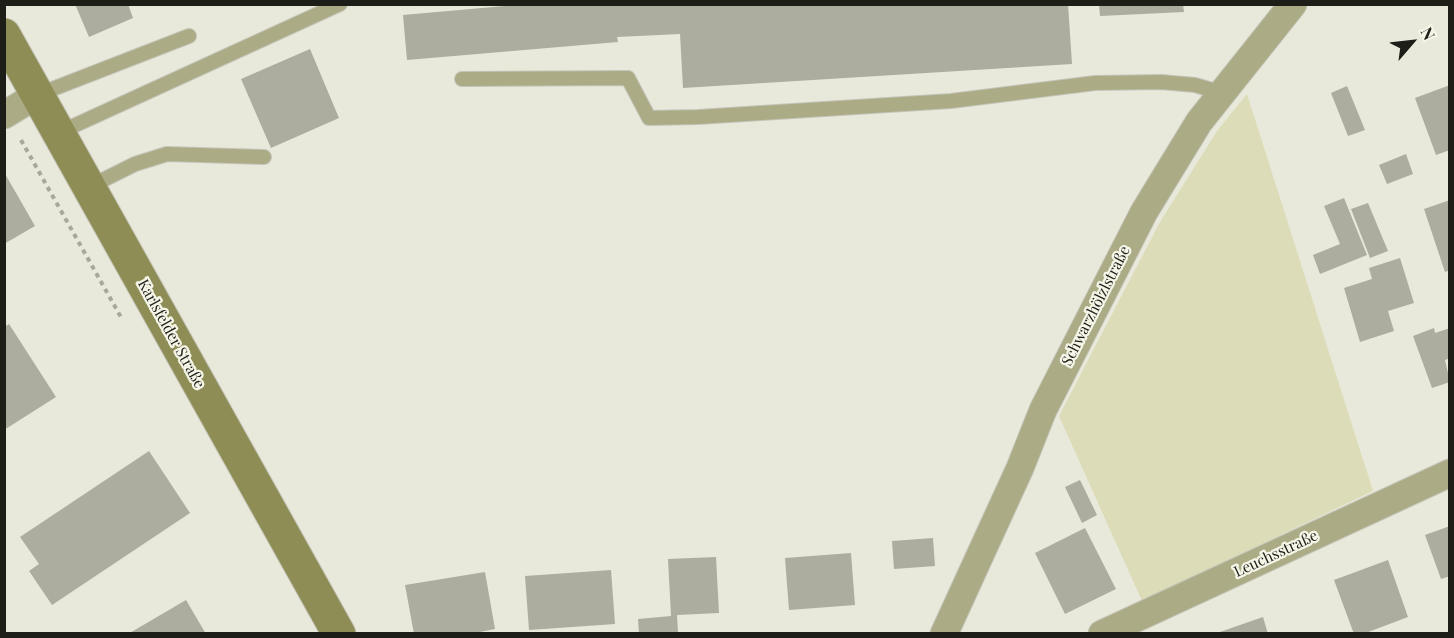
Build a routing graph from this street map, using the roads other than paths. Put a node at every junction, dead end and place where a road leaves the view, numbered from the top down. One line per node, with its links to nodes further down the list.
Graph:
1 (340, 4): 9 (lane)
2 (1293, 4): 6 (street, Schwarzhölzlstraße)
3 (4, 35): 7 (street, Karlsfelder Straße)
4 (189, 36): 7 (lane)
5 (462, 79): 6 (lane)
6 (1222, 93): 14 (street, Schwarzhölzlstraße)
7 (37, 95): 8 (street); 9 (street, Karlsfelder Straße)
8 (4, 115)
9 (58, 133): 11 (street, Karlsfelder Straße)
10 (264, 157): 11 (lane)
11 (89, 187): 13 (street, Karlsfelder Straße)
12 (1449, 473): 15 (street, Leuchsstraße)
13 (339, 633)
14 (944, 633)
15 (1101, 633)

